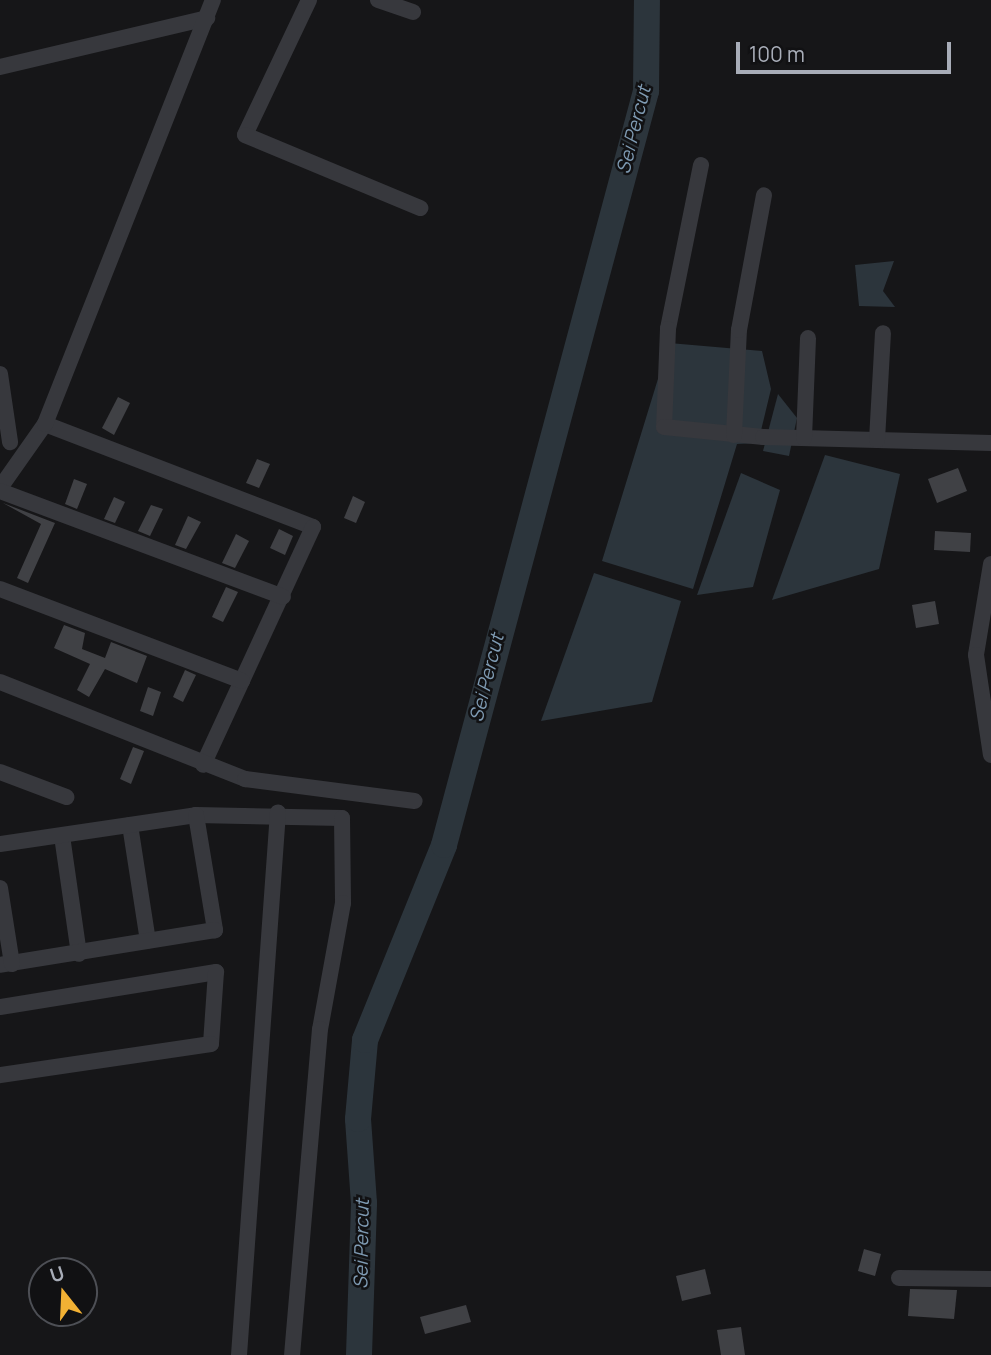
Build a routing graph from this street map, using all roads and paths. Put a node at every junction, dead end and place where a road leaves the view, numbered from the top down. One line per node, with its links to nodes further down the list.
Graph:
1 (213, 0): 5 (street)
2 (309, 0): 9 (street)
3 (378, 0): 4 (street)
4 (413, 12)
5 (207, 19): 6 (street); 13 (street)
6 (0, 67)
7 (701, 166): 14 (street)
8 (764, 195): 14 (street)
9 (420, 208)
10 (883, 332): 16 (street)
11 (808, 338): 15 (street)
12 (0, 374): 17 (street)
13 (45, 424): 19 (street); 23 (street)
14 (734, 435): 15 (street)
15 (804, 438): 16 (street)
16 (877, 440): 18 (street)
17 (5, 443): 19 (street)
18 (991, 443)
19 (23, 459): 20 (street)
20 (0, 489): 23 (street)
21 (991, 564): 26 (street)
22 (0, 589): 24 (street)
23 (283, 597): 24 (street)
24 (242, 681): 27 (street)
25 (0, 682): 27 (street)
26 (991, 755)
27 (203, 765): 30 (street)
28 (0, 772): 29 (street)
29 (66, 797)
30 (415, 801)
31 (278, 812): 32 (street); 44 (street); 45 (street)
32 (196, 815): 33 (street); 37 (street)
33 (130, 825): 34 (street); 37 (street)
34 (62, 836): 35 (street); 38 (street)
35 (0, 844)
36 (0, 888): 39 (street)
37 (148, 941): 38 (street)
38 (79, 954): 39 (street)
39 (6, 965)
40 (0, 1007): 41 (street)
41 (0, 1075)
42 (899, 1278): 43 (street)
43 (991, 1279)
44 (239, 1355)
45 (292, 1355)

